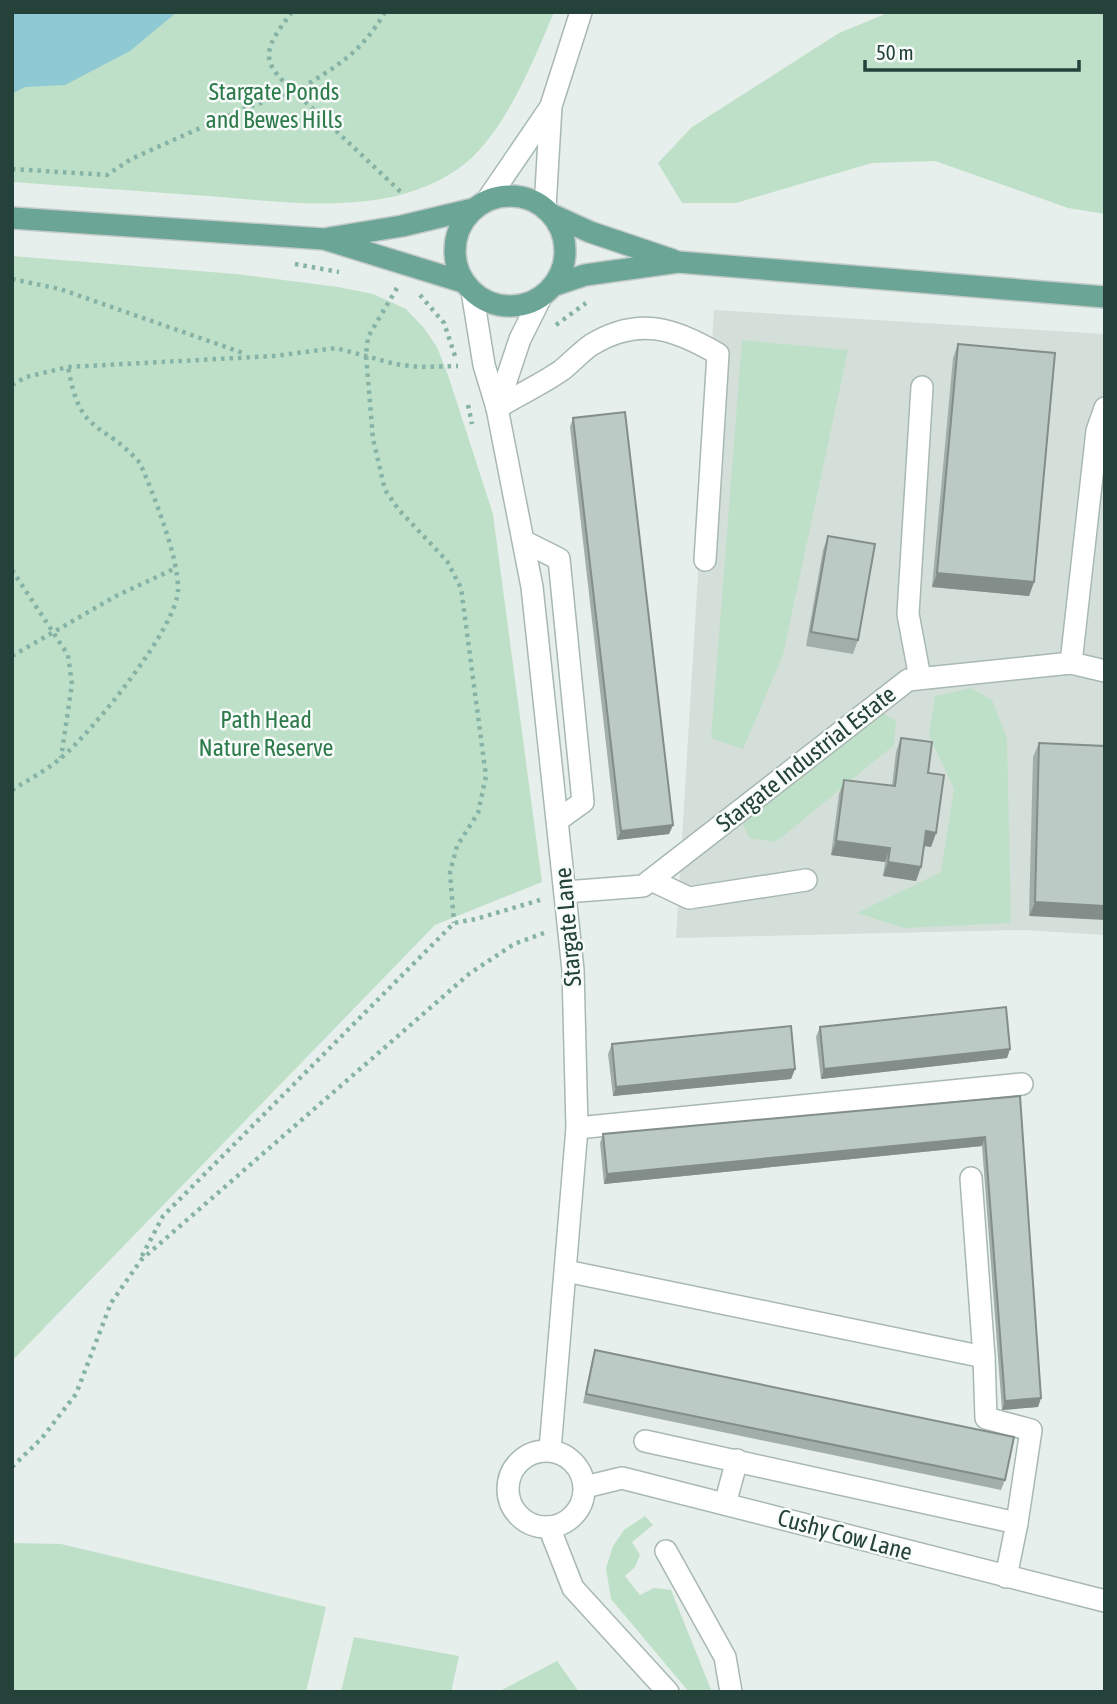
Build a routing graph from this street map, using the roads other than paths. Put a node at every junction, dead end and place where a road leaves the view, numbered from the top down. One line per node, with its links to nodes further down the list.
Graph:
1 (581, 12): 2 (street)
2 (551, 106): 3 (street); 4 (street)
3 (480, 204): 4 (main road); 6 (main road); 8 (main road)
4 (550, 212): 7 (main road); 9 (main road)
5 (12, 218): 6 (main road)
6 (324, 239): 8 (main road)
7 (678, 262): 9 (main road); 10 (main road)
8 (468, 286): 9 (main road); 12 (street, Stargate Lane)
9 (548, 291): 12 (street)
10 (1105, 297)
11 (922, 387): 18 (street)
12 (497, 408): 14 (street, Stargate Lane); 15 (street)
13 (1105, 408): 16 (street)
14 (525, 542): 19 (street, Stargate Lane); 19 (street)
15 (705, 560)
16 (1071, 663): 17 (street, Stargate Industrial Estate); 18 (street, Stargate Industrial Estate)
17 (1105, 671)
18 (920, 678): 20 (street, Stargate Industrial Estate)
19 (558, 820): 22 (street, Stargate Lane)
20 (651, 880): 21 (street); 22 (street, Stargate Industrial Estate)
21 (806, 880)
22 (565, 892): 24 (street, Stargate Lane)
23 (1022, 1084): 24 (street)
24 (577, 1128): 26 (street, Stargate Lane)
25 (971, 1178): 27 (street)
26 (566, 1271): 27 (street); 29 (street, Stargate Lane)
27 (984, 1357): 33 (street)
28 (645, 1441): 30 (street)
29 (550, 1450): 31 (street); 34 (street)
30 (737, 1460): 32 (street); 33 (street)
31 (585, 1487): 32 (street, Cushy Cow Lane); 34 (street)
32 (725, 1504): 36 (street, Cushy Cow Lane)
33 (1017, 1523): 36 (street)
34 (549, 1527): 38 (street)
35 (666, 1551): 39 (street)
36 (1006, 1577): 37 (street, Cushy Cow Lane)
37 (1105, 1601)
38 (668, 1692)
39 (731, 1692)

